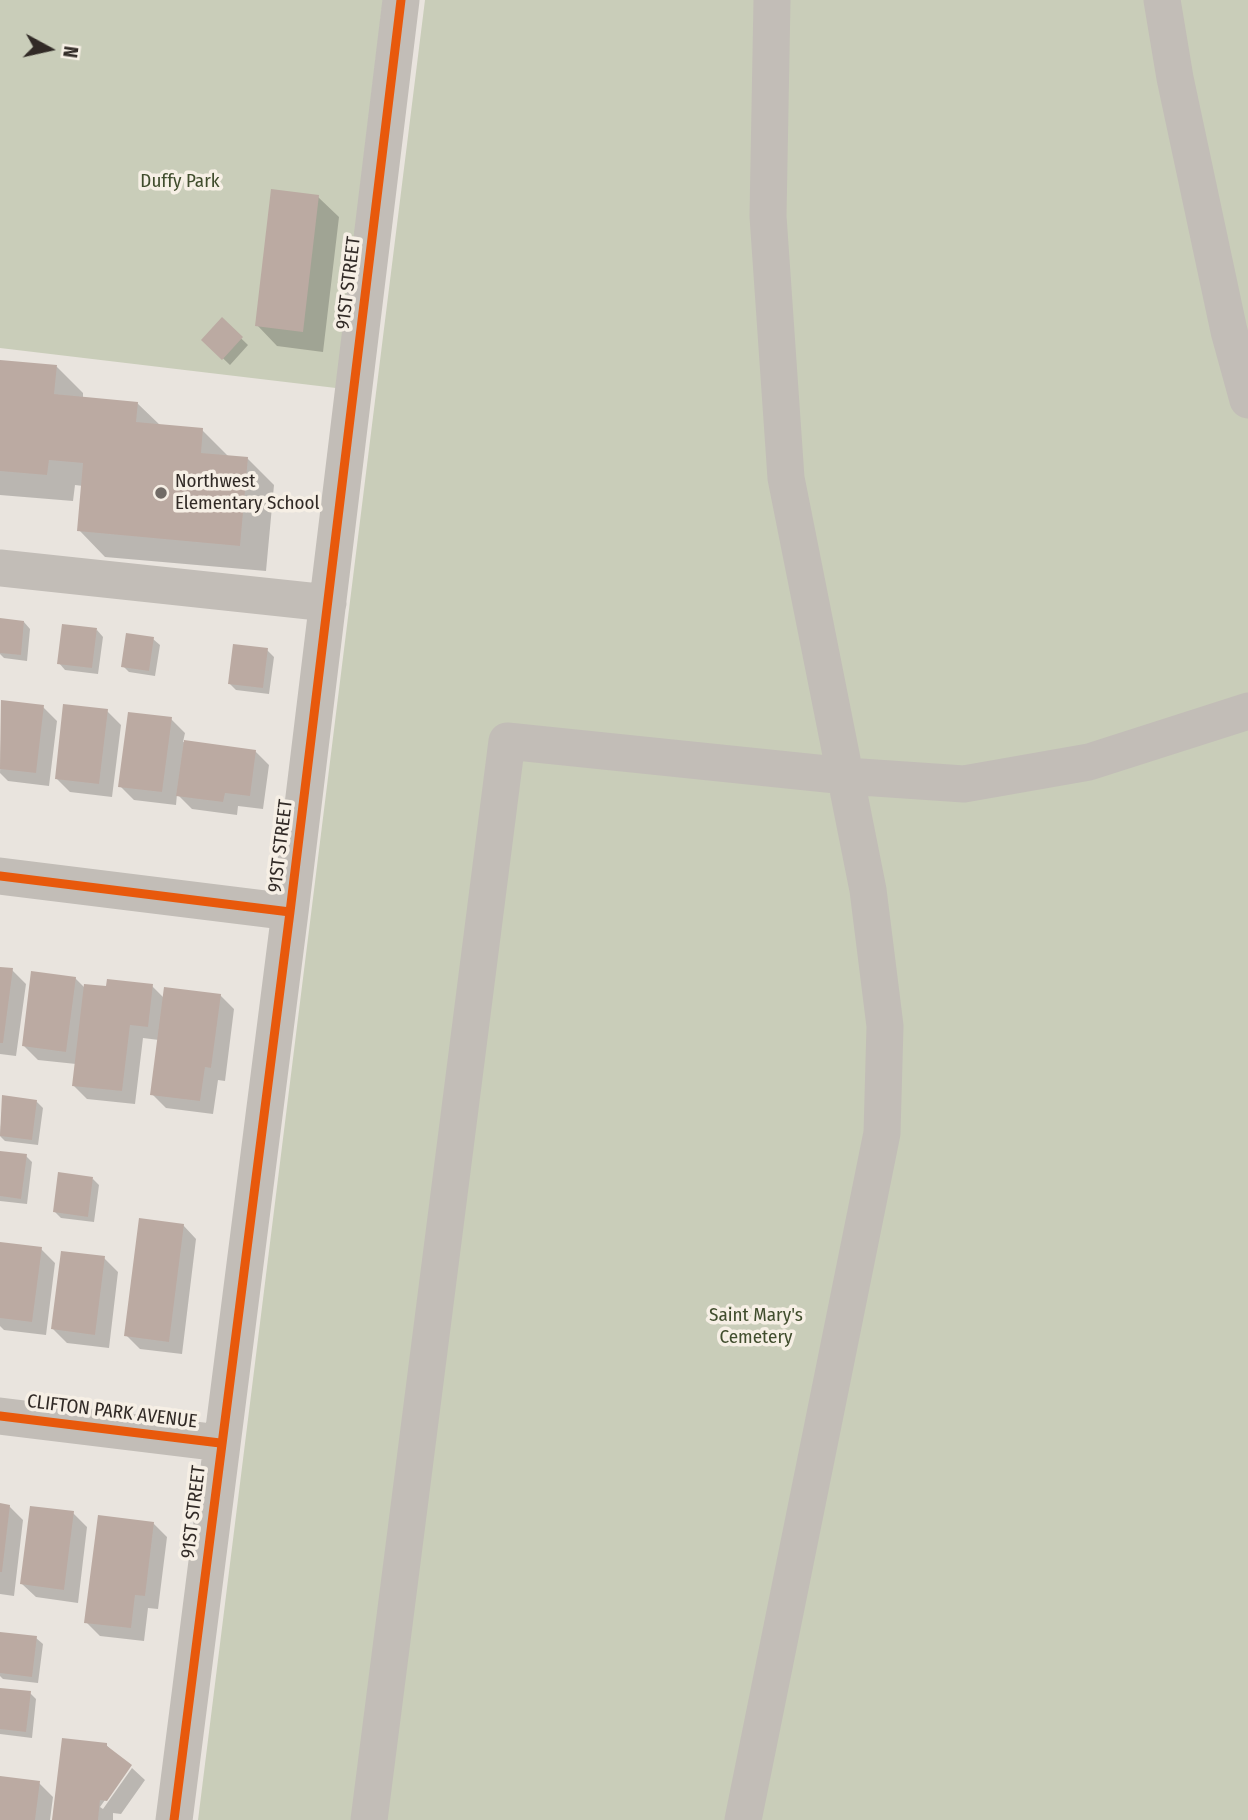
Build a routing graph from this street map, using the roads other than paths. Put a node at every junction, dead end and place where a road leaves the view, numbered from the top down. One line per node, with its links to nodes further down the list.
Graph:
1 (401, 0): 6 (street, 91ST STREET)
2 (772, 0): 8 (street)
3 (1162, 0): 4 (street)
4 (1248, 400)
5 (0, 568): 6 (street)
6 (328, 603): 10 (street, 91ST STREET)
7 (1248, 711): 8 (street)
8 (846, 776): 14 (street); 15 (street)
9 (0, 876): 10 (street)
10 (290, 912): 12 (street, 91ST STREET)
11 (0, 1416): 12 (street, CLIFTON PARK AVENUE)
12 (220, 1443): 13 (street, 91ST STREET)
13 (174, 1820)
14 (369, 1820)
15 (743, 1820)

